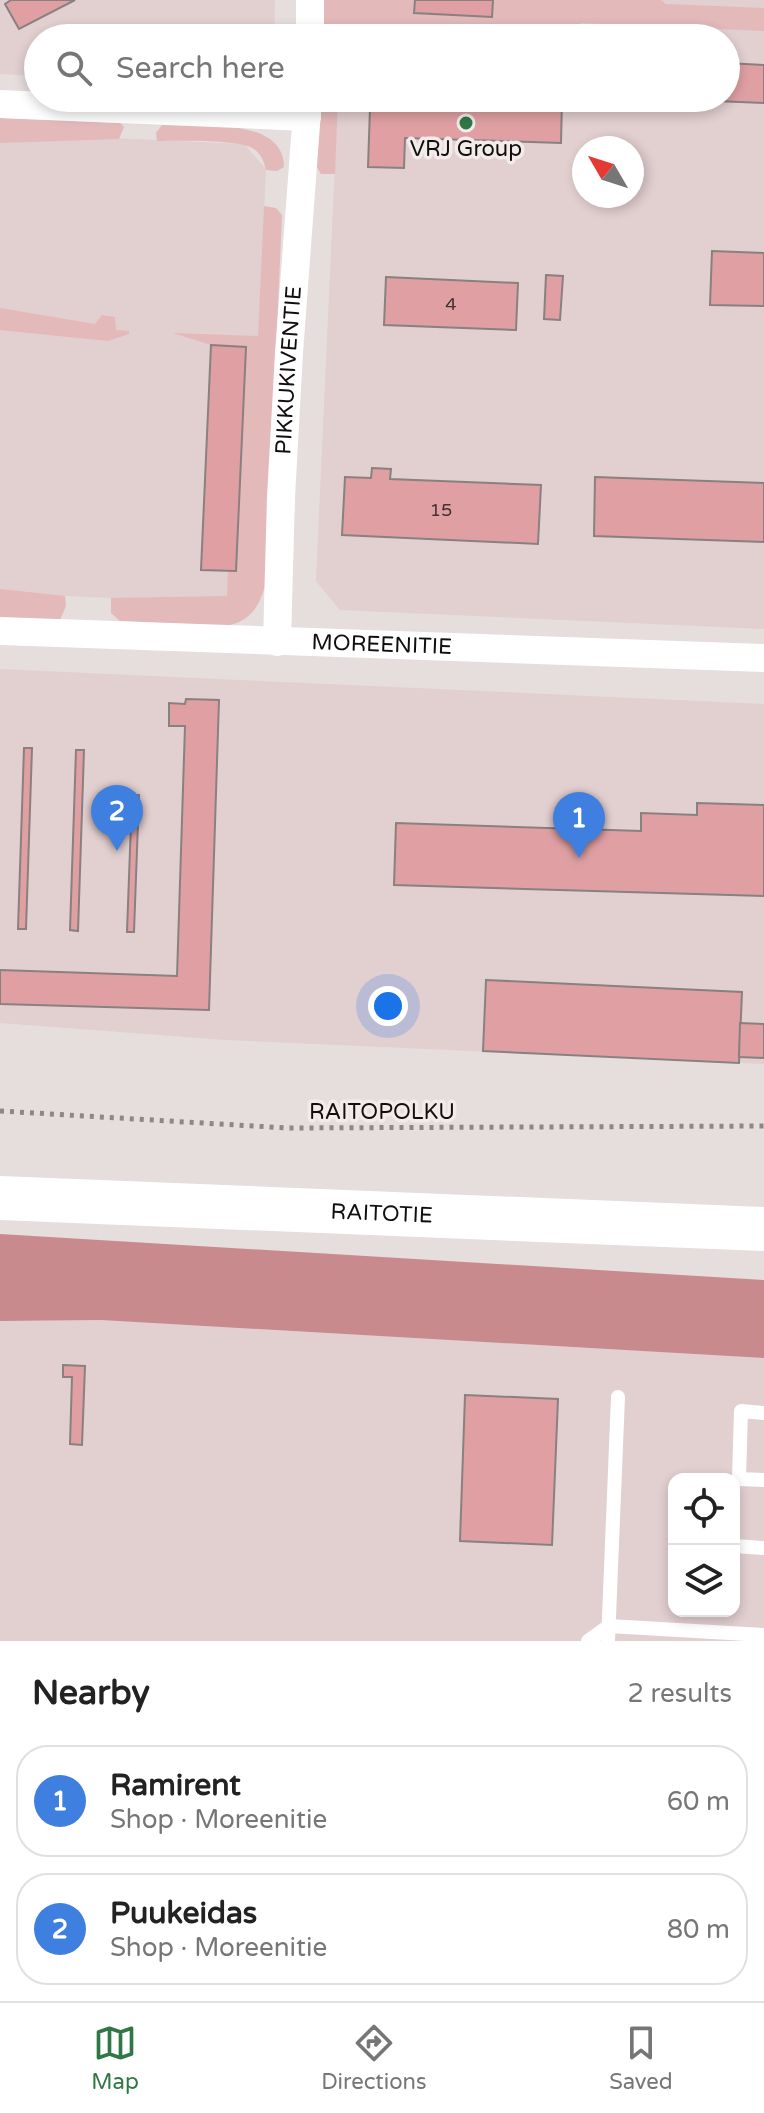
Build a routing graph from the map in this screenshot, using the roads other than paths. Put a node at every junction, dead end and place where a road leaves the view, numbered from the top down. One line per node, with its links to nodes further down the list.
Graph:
1 (310, 0): 2 (street)
2 (310, 24)
3 (0, 104): 4 (street)
4 (24, 104)
5 (308, 112): 7 (street, PIKKUKIVENTIE)
6 (0, 631): 7 (street, MOREENITIE)
7 (277, 642): 8 (street, MOREENITIE)
8 (764, 658)
9 (0, 1198): 10 (main road, RAITOTIE)
10 (764, 1229)
11 (618, 1397): 16 (lane)
12 (764, 1413): 13 (lane)
13 (764, 1480)
14 (740, 1546): 15 (lane)
15 (764, 1548)
16 (608, 1634): 17 (lane); 18 (lane)
17 (764, 1635)
18 (588, 1641)

